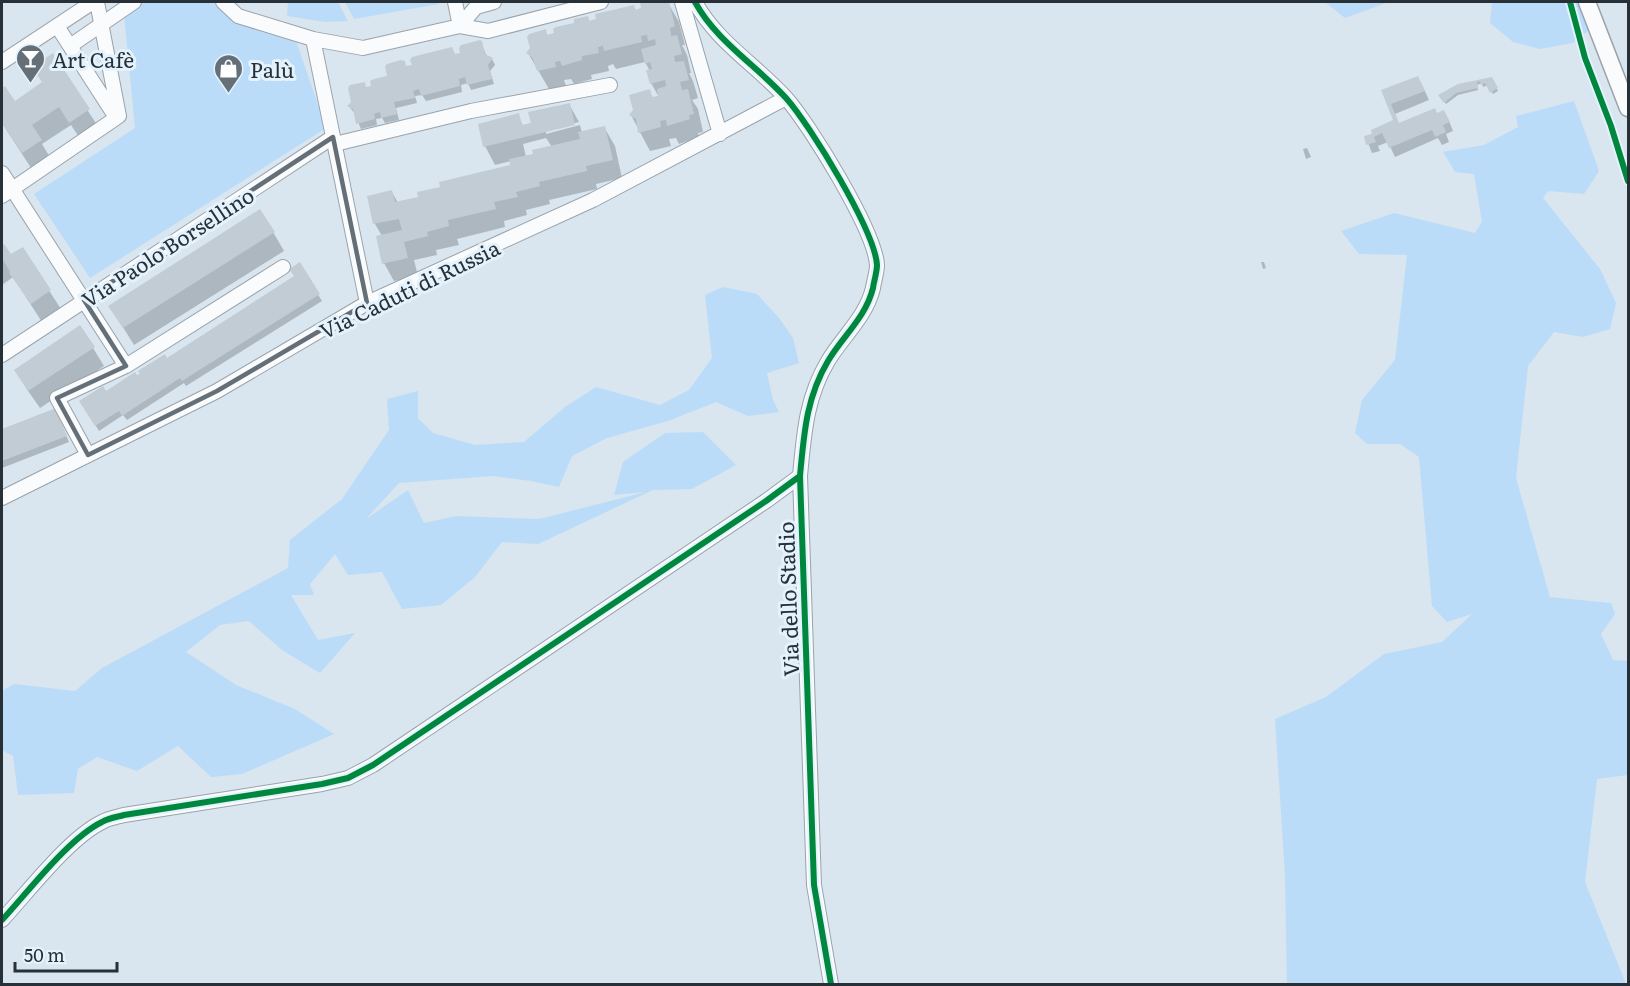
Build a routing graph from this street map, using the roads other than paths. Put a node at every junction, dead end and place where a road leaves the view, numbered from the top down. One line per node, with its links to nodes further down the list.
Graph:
1 (95, 2): 10 (street); 11 (street)
2 (134, 2): 10 (street)
3 (223, 2): 13 (street)
4 (455, 2): 12 (street)
5 (494, 2): 12 (street)
6 (601, 2): 12 (street)
7 (682, 2): 20 (street)
8 (695, 2): 17 (street, Via dello Stadio)
9 (1587, 2): 18 (street)
10 (102, 25): 14 (street); 19 (street)
11 (57, 26): 14 (street); 15 (street)
12 (460, 26): 13 (street)
13 (313, 39): 21 (street)
14 (70, 46): 19 (street)
15 (2, 62)
16 (610, 85): 21 (street, Via Paolo Borsellino)
17 (786, 98): 20 (street, Via Caduti di Russia); 30 (street, Via dello Stadio)
18 (1629, 108)
19 (117, 118): 23 (street)
20 (720, 134): 26 (street, Via Caduti di Russia)
21 (334, 140): 25 (street, Via Paolo Borsellino); 26 (street)
22 (2, 173): 23 (street)
23 (7, 192): 25 (street)
24 (283, 267): 28 (street)
25 (84, 300): 27 (street, Via Paolo Borsellino); 28 (street)
26 (367, 303): 29 (street, Via Caduti di Russia)
27 (2, 355)
28 (126, 366): 29 (street)
29 (88, 455): 31 (street, Via Caduti di Russia)
30 (800, 476): 32 (street); 33 (street, Via dello Stadio)
31 (2, 498)
32 (2, 920)
33 (831, 984)

